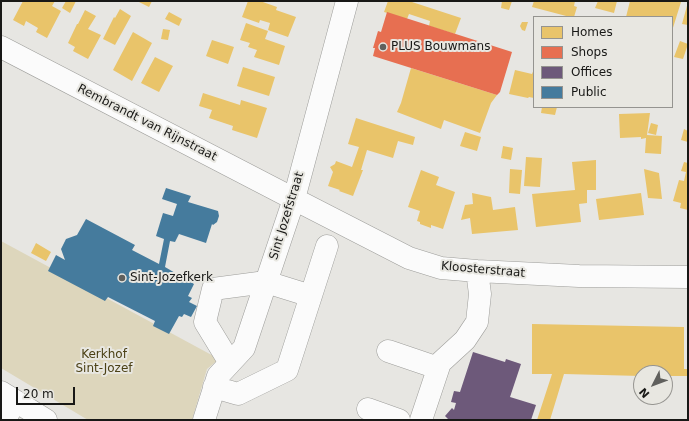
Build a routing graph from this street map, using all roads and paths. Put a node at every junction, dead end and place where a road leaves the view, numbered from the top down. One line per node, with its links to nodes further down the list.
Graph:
1 (347, 1): 3 (street, Sint Jozefstraat)
2 (1, 47): 3 (street, Rembrandt van Rijnstraat)
3 (294, 199): 5 (street, Kloosterstraat); 7 (street, Sint Jozefstraat)
4 (327, 246): 8 (street)
5 (477, 271): 6 (street, Kloosterstraat); 11 (street)
6 (688, 277)
7 (266, 282): 8 (street); 10 (street, Sint Jozefstraat); 10 (street)
8 (311, 296): 12 (street)
9 (388, 351): 11 (street)
10 (230, 363): 12 (street, Sint Jozefstraat)
11 (438, 368): 19 (street)
12 (214, 387): 17 (street, Sint Jozefstraat)
13 (8, 397): 15 (street); 16 (street)
14 (368, 409): 18 (street)
15 (5, 420)
16 (46, 420)
17 (204, 420)
18 (399, 420)
19 (422, 420)

